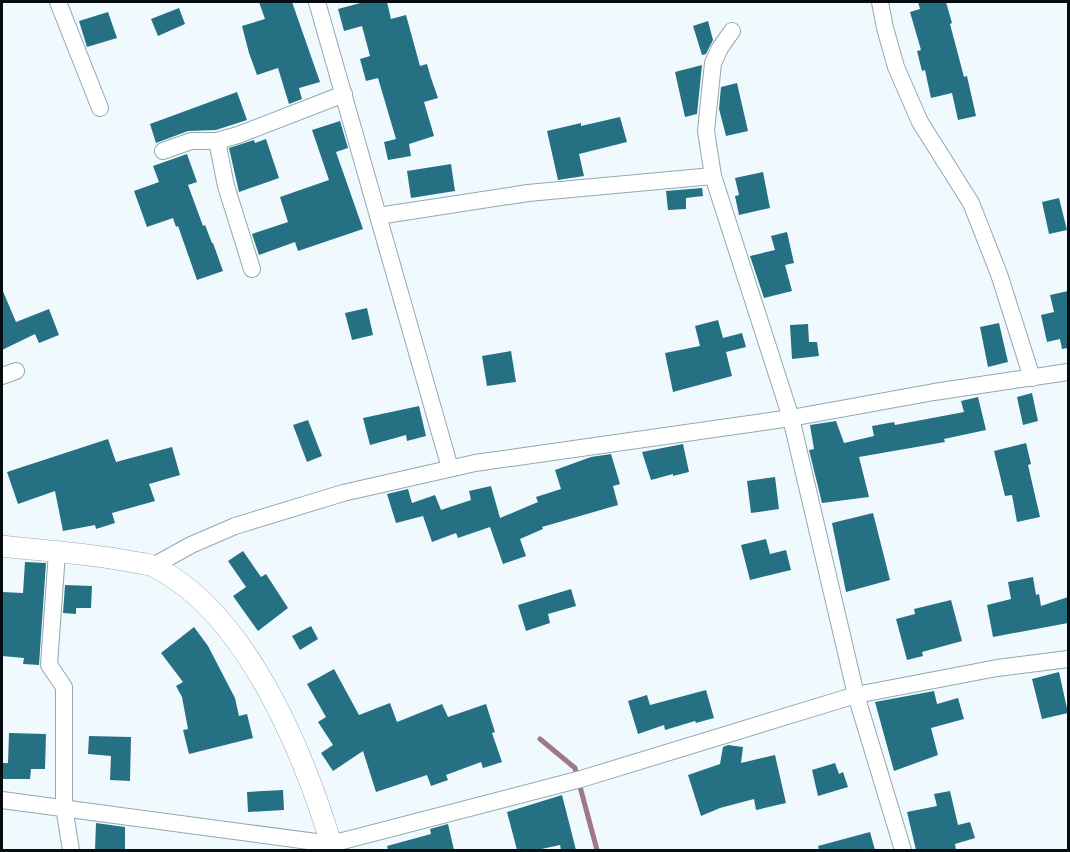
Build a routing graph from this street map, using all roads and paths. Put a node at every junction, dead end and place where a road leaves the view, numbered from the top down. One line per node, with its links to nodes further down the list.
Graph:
1 (58, 2): 6 (street)
2 (317, 2): 5 (street)
3 (880, 2): 13 (street)
4 (732, 31): 9 (street)
5 (344, 94): 7 (street); 10 (street)
6 (100, 108)
7 (217, 141): 8 (street); 11 (street)
8 (163, 151)
9 (713, 176): 10 (street); 14 (street)
10 (378, 216): 15 (street)
11 (252, 269)
12 (1068, 372): 13 (street)
13 (1032, 378): 14 (street)
14 (791, 418): 15 (street); 20 (street)
15 (450, 468): 18 (street)
16 (2, 546): 17 (street)
17 (57, 552): 18 (street); 22 (street)
18 (153, 566): 23 (street)
19 (1068, 659): 20 (street)
20 (856, 695): 23 (street); 25 (street)
21 (2, 800): 22 (street)
22 (64, 807): 23 (street); 24 (street)
23 (332, 847)
24 (71, 850)
25 (903, 850)

